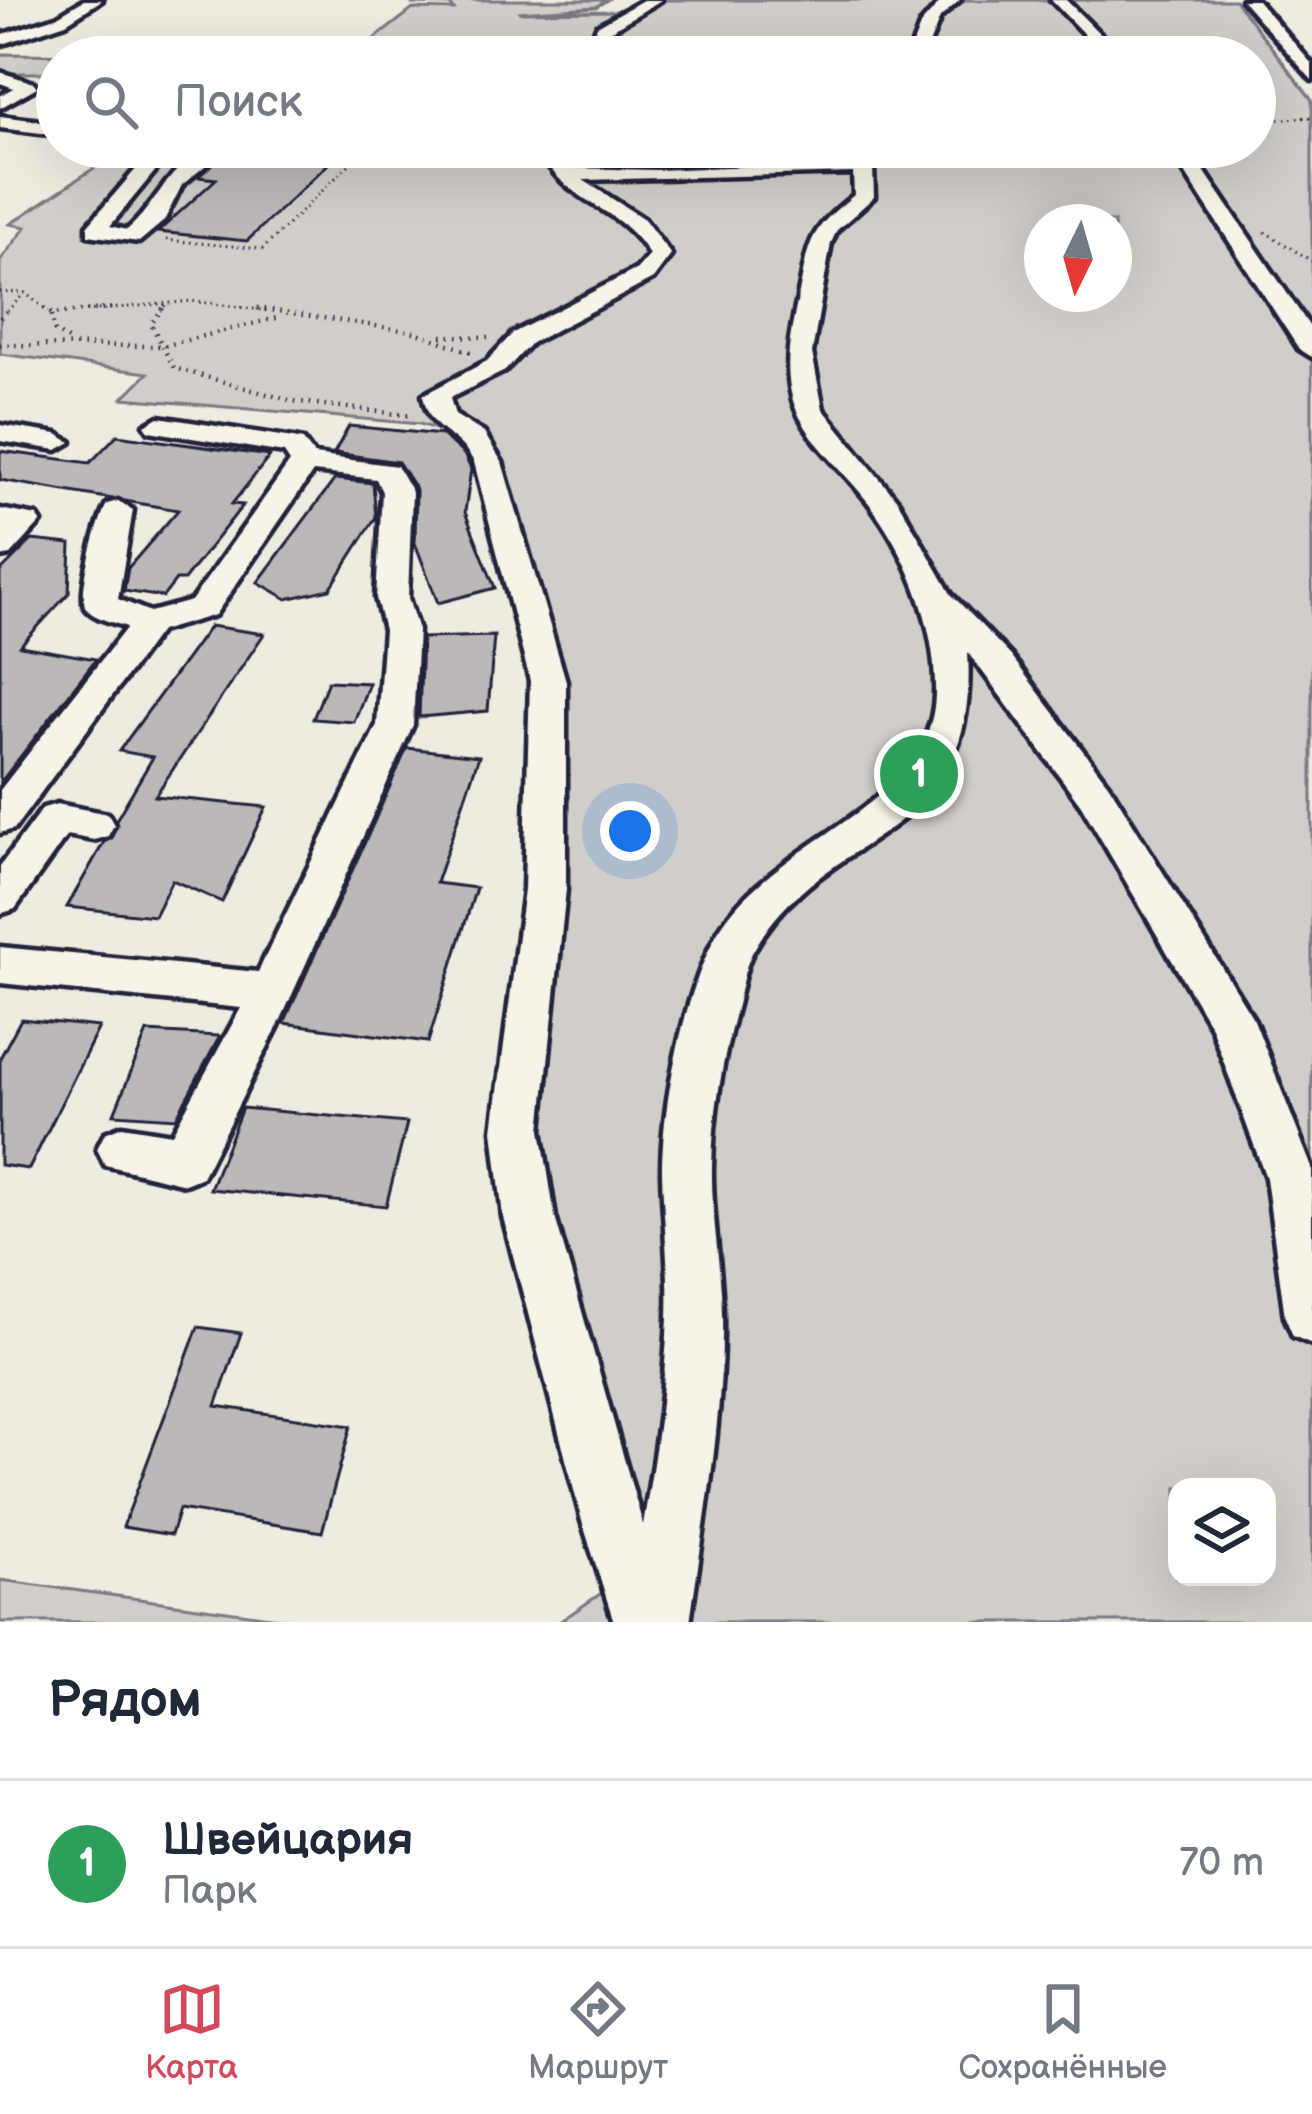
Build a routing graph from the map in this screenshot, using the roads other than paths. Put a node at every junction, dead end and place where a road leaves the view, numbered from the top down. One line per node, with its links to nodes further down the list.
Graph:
1 (94, 0): 7 (lane)
2 (654, 0): 8 (lane)
3 (953, 0): 9 (lane)
4 (1058, 0): 10 (lane)
5 (1250, 0): 12 (lane)
6 (0, 19): 7 (lane)
7 (50, 23): 11 (lane)
8 (601, 36)
9 (923, 36)
10 (1094, 36)
11 (0, 40)
12 (1312, 75)
13 (5, 77): 14 (lane); 15 (lane)
14 (36, 79)
15 (0, 103)
16 (36, 105): 17 (lane)
17 (8, 120)
18 (148, 168): 19 (lane)
19 (191, 168)
20 (564, 168): 42 (lane)
21 (606, 168): 22 (lane)
22 (741, 168)
23 (859, 168): 33 (lane)
24 (1187, 168): 25 (lane)
25 (1312, 349)
26 (159, 425): 29 (lane)
27 (0, 434): 28 (lane)
28 (58, 442)
29 (305, 462): 34 (lane); 39 (lane)
30 (118, 510): 34 (lane)
31 (0, 518): 32 (lane)
32 (0, 548)
33 (938, 601): 41 (lane); 43 (lane)
34 (148, 623): 35 (lane)
35 (0, 818)
36 (94, 825): 37 (lane)
37 (0, 897)
38 (0, 965): 39 (lane)
39 (271, 992): 40 (lane)
40 (122, 1149)
41 (1312, 1317)
42 (646, 1622)
43 (658, 1622)

